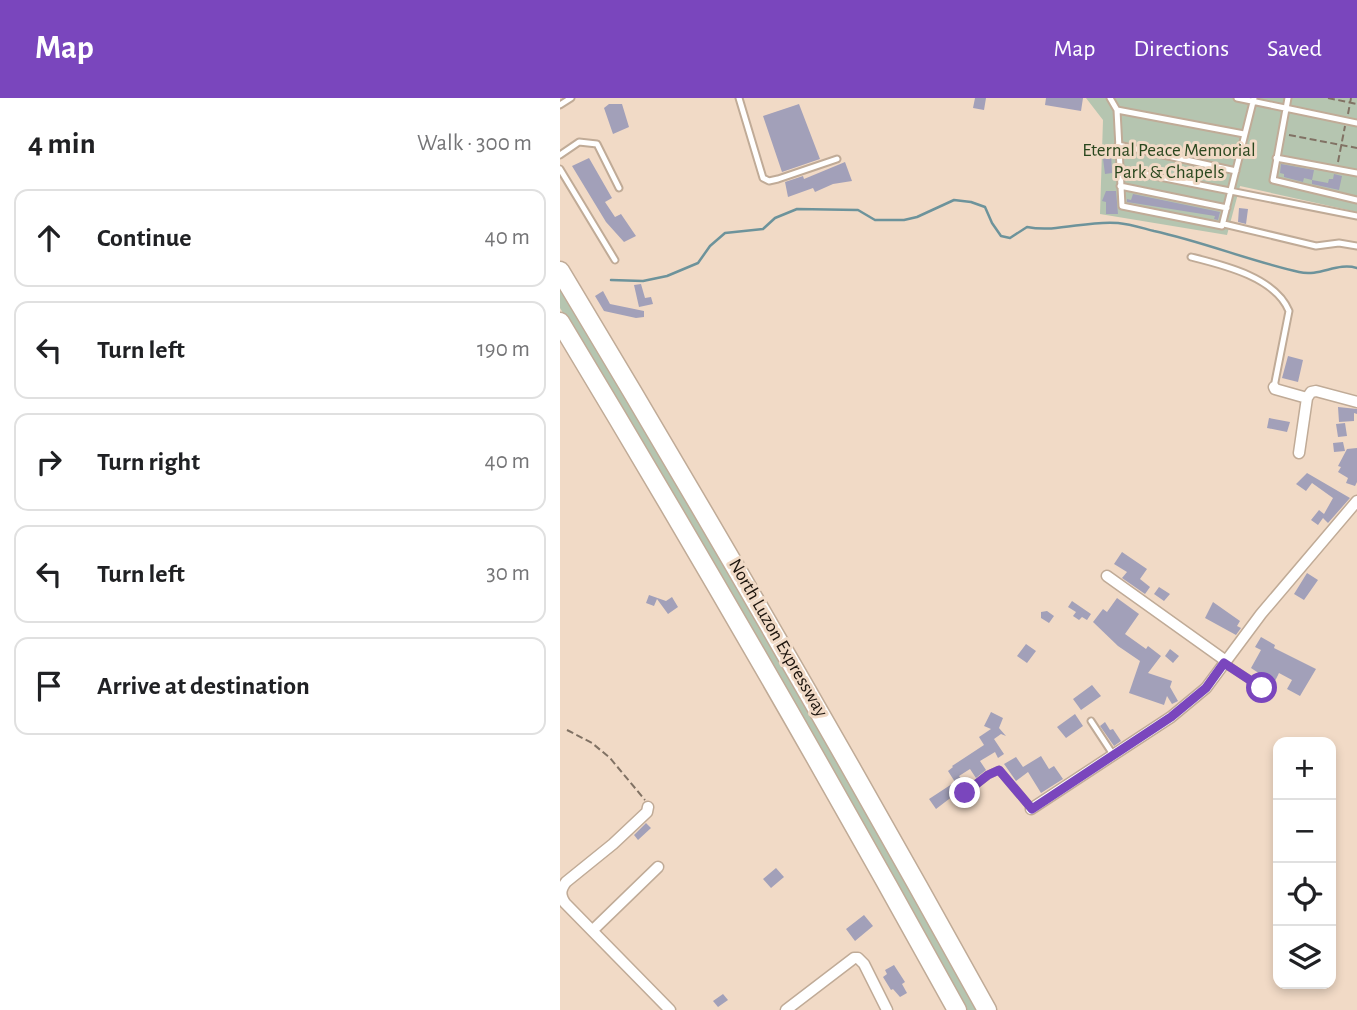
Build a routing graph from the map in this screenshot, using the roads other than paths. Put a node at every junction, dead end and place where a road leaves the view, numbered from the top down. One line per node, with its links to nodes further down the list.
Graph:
1 (571, 98): 7 (lane)
2 (739, 98): 15 (lane)
3 (1110, 98): 9 (lane)
4 (1237, 98): 6 (lane)
5 (1288, 98): 8 (lane)
6 (1254, 100): 8 (lane); 11 (lane)
7 (560, 105)
8 (1286, 108): 10 (lane); 14 (lane)
9 (1117, 110): 11 (lane); 12 (lane)
10 (1357, 123)
11 (1244, 134): 18 (lane)
12 (1118, 145): 17 (lane); 18 (lane)
13 (560, 155): 21 (lane)
14 (1276, 158): 19 (lane); 23 (lane)
15 (837, 159)
16 (560, 169): 29 (lane)
17 (1119, 169): 20 (lane); 22 (lane)
18 (1236, 171): 22 (lane)
19 (1357, 173)
20 (1120, 186): 24 (lane); 26 (lane)
21 (619, 188)
22 (1231, 191): 24 (lane); 25 (lane)
23 (1357, 200)
24 (1227, 208): 26 (lane)
25 (1357, 216)
26 (1224, 224): 27 (lane)
27 (1357, 246)
28 (1191, 257): 32 (lane)
29 (615, 260)
30 (560, 271): 51 (highway, North Luzon Expressway)
31 (560, 322): 50 (highway, North Luzon Expressway)
32 (1274, 387): 33 (street)
33 (1307, 398): 34 (street); 35 (street)
34 (1357, 402)
35 (1299, 453)
36 (1357, 501): 38 (street)
37 (1107, 576): 38 (street)
38 (1225, 662): 39 (lane); 41 (street)
39 (1262, 688)
40 (1091, 721): 41 (lane)
41 (1114, 756): 44 (street)
42 (965, 793): 44 (lane)
43 (648, 807): 46 (street)
44 (1032, 809)
45 (659, 867): 46 (street)
46 (593, 930): 47 (street)
47 (670, 1010)
48 (786, 1010): 49 (street)
49 (887, 1010)
50 (957, 1010)
51 (986, 1010)

